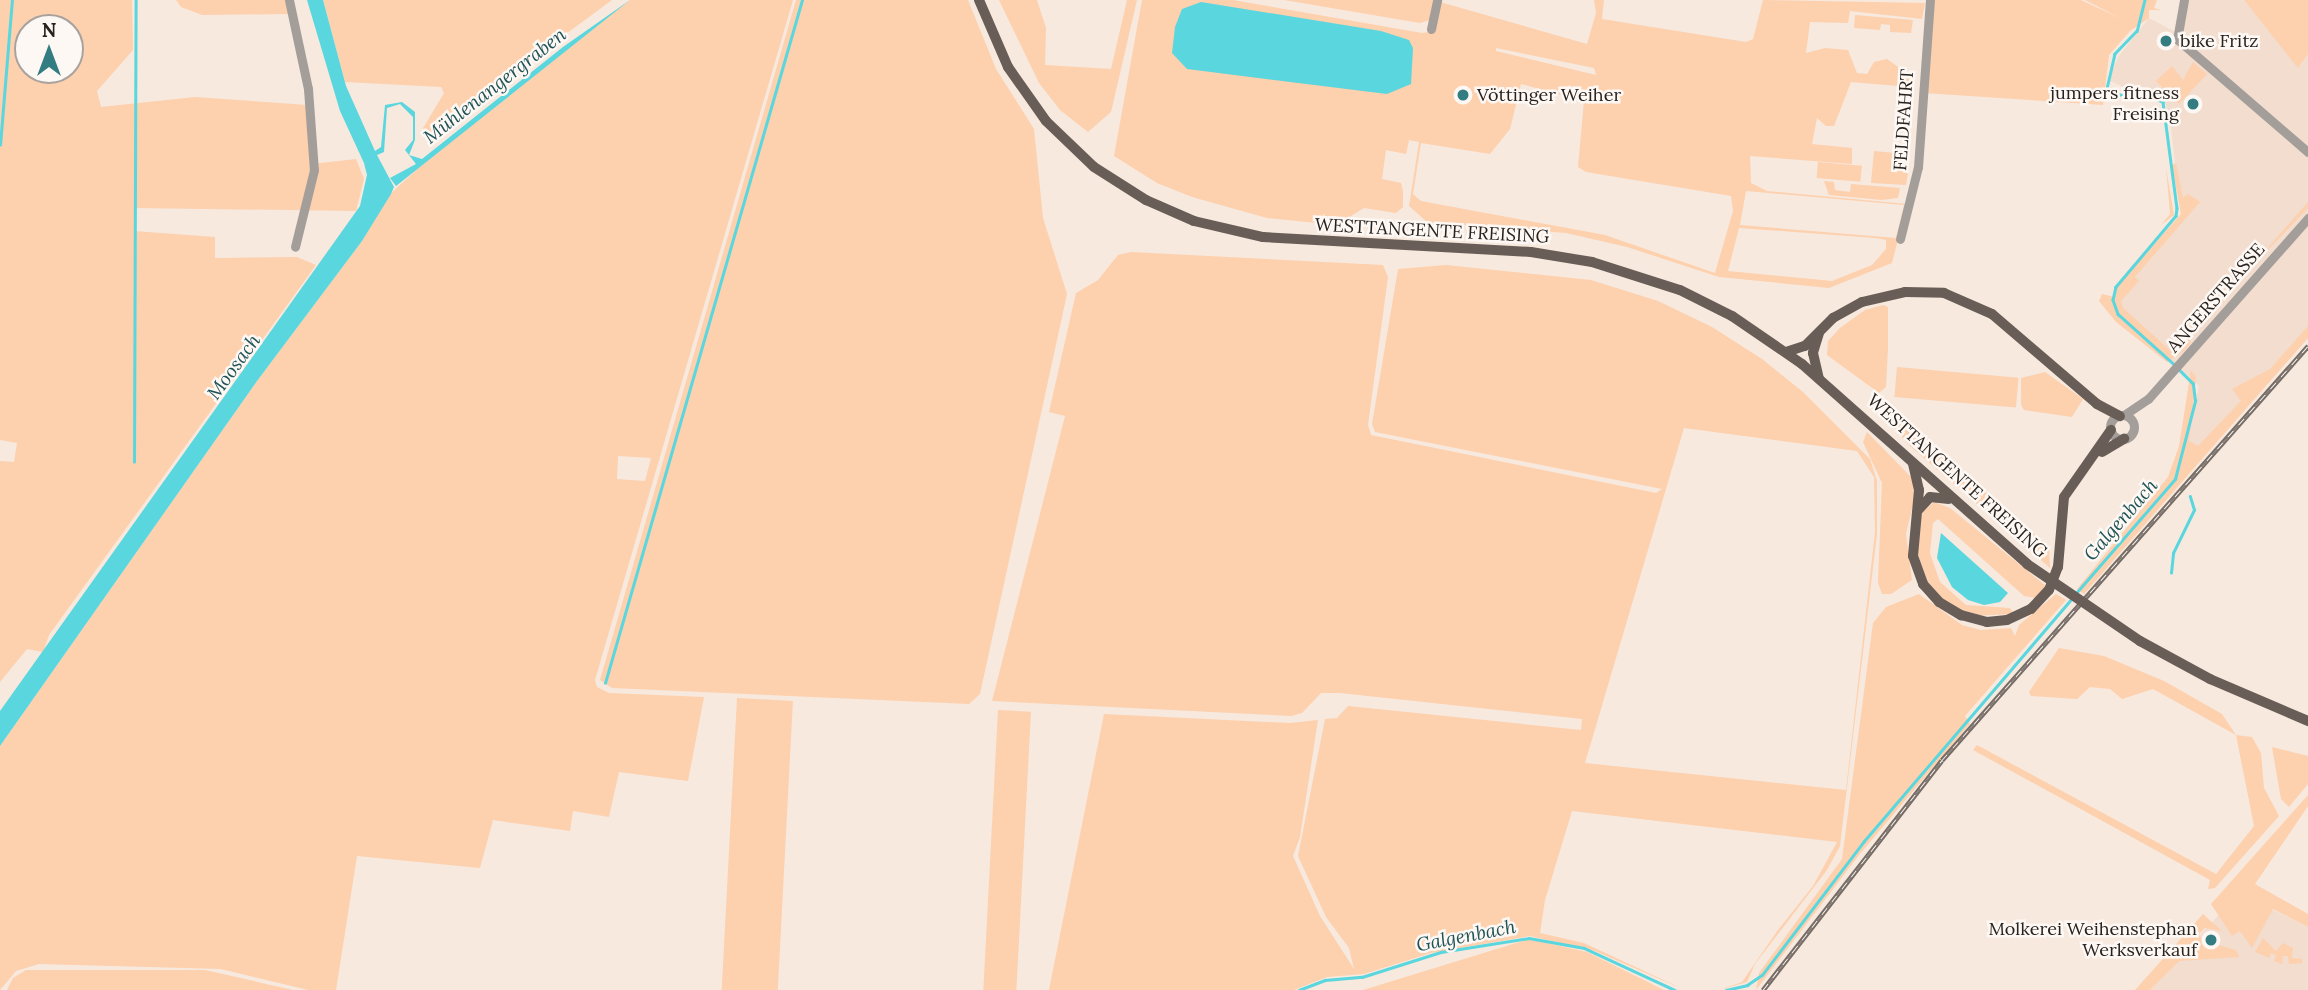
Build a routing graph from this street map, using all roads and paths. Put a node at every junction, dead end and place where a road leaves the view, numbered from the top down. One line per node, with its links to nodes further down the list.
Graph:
1 (289, 0): 10 (street)
2 (979, 0): 12 (main road, WESTTANGENTE FREISING)
3 (1437, 0): 6 (street)
4 (1930, 0): 9 (street, FELDFAHRT)
5 (2184, 0): 7 (street)
6 (1431, 29)
7 (2308, 152)
8 (2308, 218): 14 (street, ANGERSTRASSE)
9 (1899, 239)
10 (295, 247)
11 (1819, 333): 12 (main road); 13 (main road); 15 (main road)
12 (1786, 352): 13 (main road, WESTTANGENTE FREISING)
13 (1819, 378): 21 (main road, WESTTANGENTE FREISING)
14 (2148, 399): 16 (street, ANGERSTRASSE); 17 (street, ANGERSTRASSE)
15 (2097, 404): 16 (main road); 18 (main road)
16 (2122, 415): 17 (street); 18 (street, ANGERSTRASSE)
17 (2134, 425): 19 (street, ANGERSTRASSE)
18 (2111, 427): 19 (street); 20 (main road)
19 (2124, 439): 20 (main road)
20 (2097, 455): 23 (main road)
21 (1913, 464): 22 (main road, WESTTANGENTE FREISING); 23 (main road)
22 (1952, 500): 23 (main road); 24 (main road, WESTTANGENTE FREISING, bridge)
23 (1917, 511)
24 (2308, 721)

